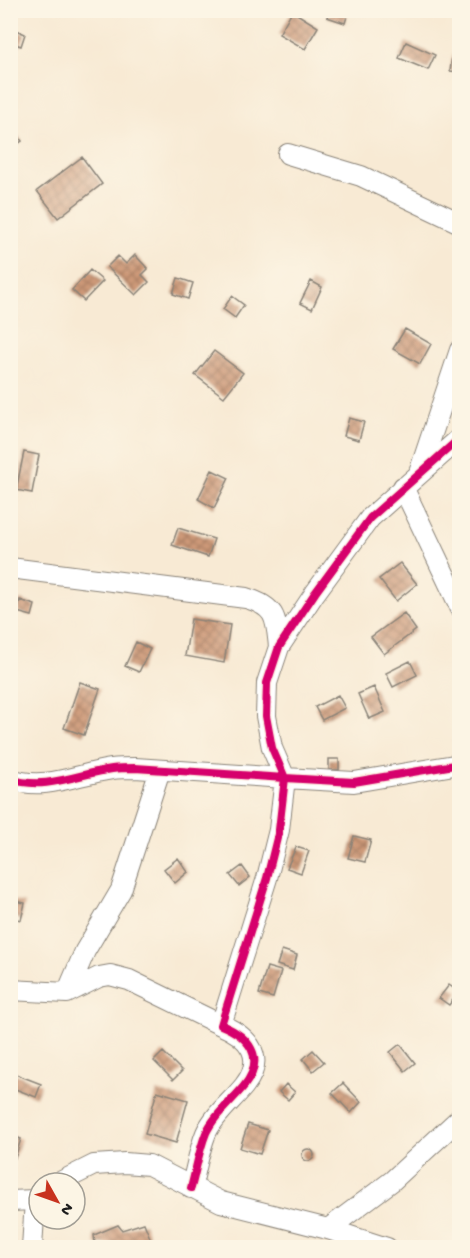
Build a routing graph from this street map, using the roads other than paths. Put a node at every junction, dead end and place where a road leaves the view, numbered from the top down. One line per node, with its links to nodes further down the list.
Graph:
1 (288, 154): 2 (street)
2 (459, 223)
3 (459, 350): 5 (street)
4 (459, 438): 5 (street)
5 (419, 472): 6 (street)
6 (403, 487): 8 (street); 9 (street)
7 (10, 568): 9 (street)
8 (459, 607)
9 (279, 647): 13 (street)
10 (459, 764): 13 (street)
11 (160, 770): 12 (street); 13 (street); 15 (street)
12 (10, 778)
13 (285, 778): 16 (street)
14 (10, 990): 15 (street)
15 (67, 993): 16 (street)
16 (221, 1025): 19 (street)
17 (459, 1118): 22 (street)
18 (82, 1171): 19 (street)
19 (191, 1188): 22 (street)
20 (27, 1199): 21 (street)
21 (10, 1202)
22 (328, 1229): 25 (street)
23 (34, 1231): 24 (street)
24 (32, 1248)
25 (387, 1248)

